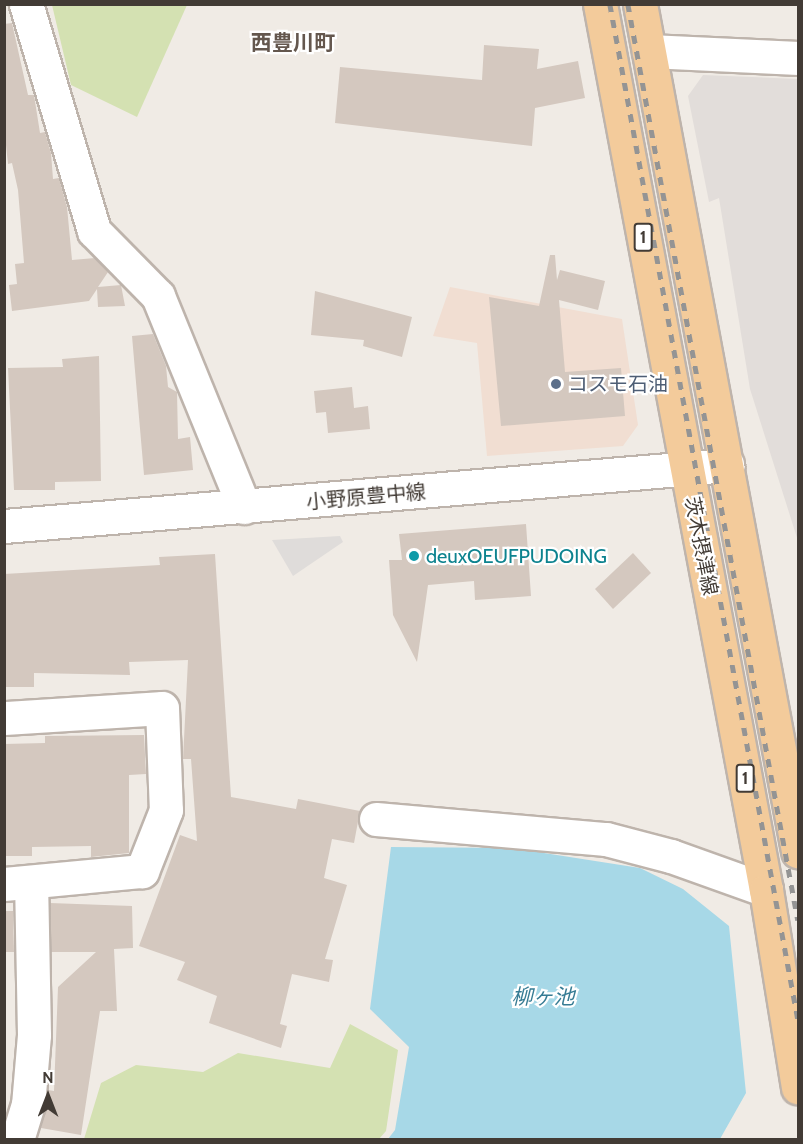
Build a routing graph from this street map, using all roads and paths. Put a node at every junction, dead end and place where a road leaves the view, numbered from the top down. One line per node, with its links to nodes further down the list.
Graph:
1 (26, 4): 8 (street)
2 (600, 4): 7 (main road, 茨木摂津線 / 1)
3 (640, 4): 4 (main road, 茨木摂津線 / 1)
4 (649, 51): 5 (street); 6 (main road, 茨木摂津線 / 1)
5 (798, 58)
6 (727, 465): 7 (street, 小野原豊中線); 12 (main road, 茨木摂津線 / 1)
7 (686, 470): 8 (street, 小野原豊中線); 14 (main road, 茨木摂津線 / 1)
8 (244, 507): 9 (street, 小野原豊中線)
9 (4, 526)
10 (4, 718): 13 (street)
11 (376, 819): 14 (street)
12 (798, 851)
13 (18, 883): 16 (street)
14 (766, 890): 15 (main road, 茨木摂津線 / 1)
15 (798, 1087)
16 (17, 1140)

